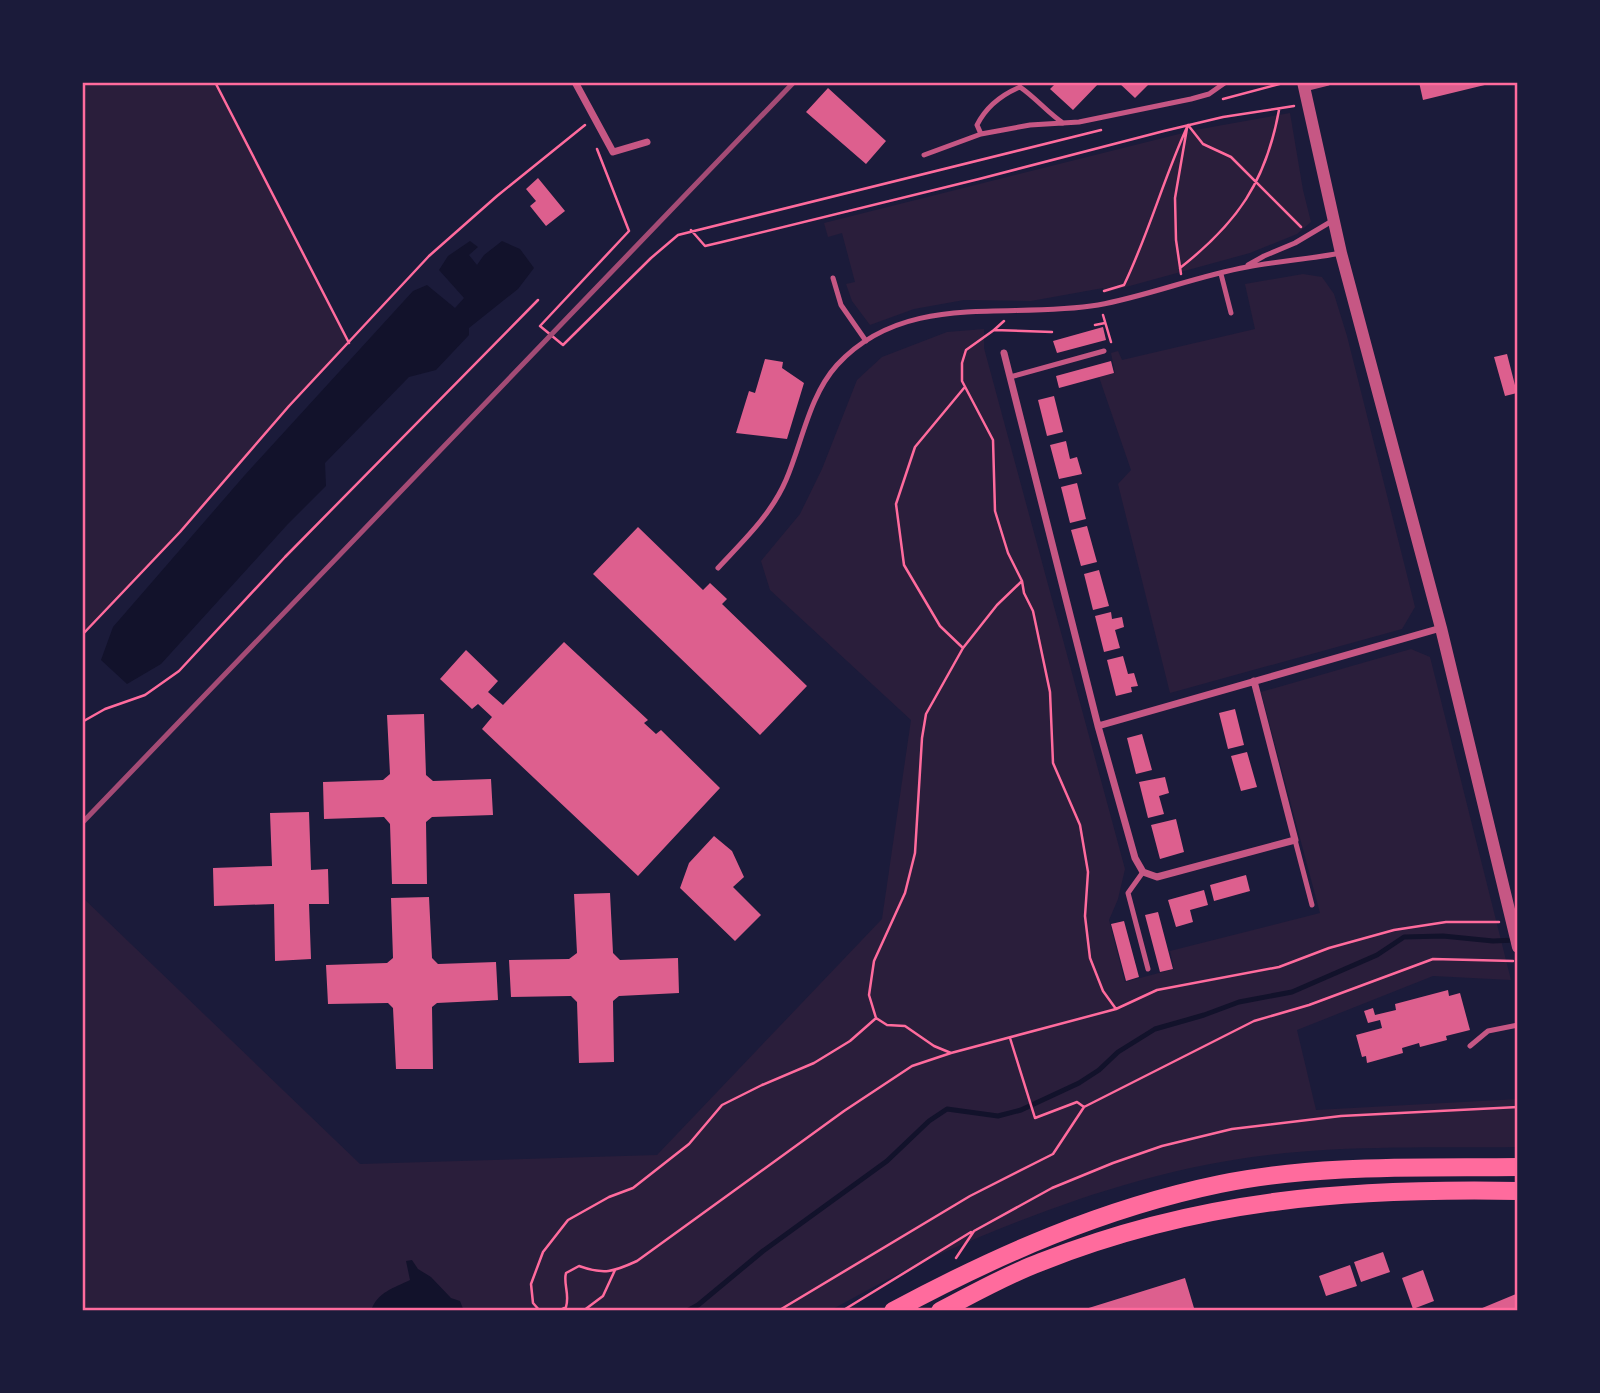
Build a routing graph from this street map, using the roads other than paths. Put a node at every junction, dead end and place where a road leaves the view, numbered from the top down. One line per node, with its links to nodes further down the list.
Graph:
1 (575, 82): 7 (street)
2 (1226, 82): 5 (lane)
3 (1328, 82): 4 (street)
4 (1304, 85): 9 (street)
5 (1063, 123): 6 (lane); 6 (lane)
6 (981, 134): 8 (lane)
7 (647, 142)
8 (924, 155)
9 (1334, 220): 10 (street); 11 (lane)
10 (1341, 253): 11 (lane); 20 (street)
11 (1246, 267): 12 (lane)
12 (1221, 274): 14 (lane); 15 (lane)
13 (833, 278): 15 (lane)
14 (1231, 313)
15 (866, 341): 19 (lane)
16 (1104, 351): 18 (lane)
17 (1004, 354): 18 (street)
18 (1010, 377): 22 (street)
19 (718, 568)
20 (1441, 628): 21 (street); 26 (street)
21 (1254, 681): 22 (street); 23 (street)
22 (1098, 726): 24 (street)
23 (1295, 839): 24 (street); 25 (lane)
24 (1143, 872): 28 (lane)
25 (1312, 905)
26 (1512, 917): 27 (street)
27 (1518, 947)
28 (1148, 970)
29 (1518, 1025): 30 (lane)
30 (1470, 1046)
31 (1518, 1167): 33 (highway)
32 (1518, 1191): 34 (highway)
33 (893, 1311)
34 (940, 1311)

